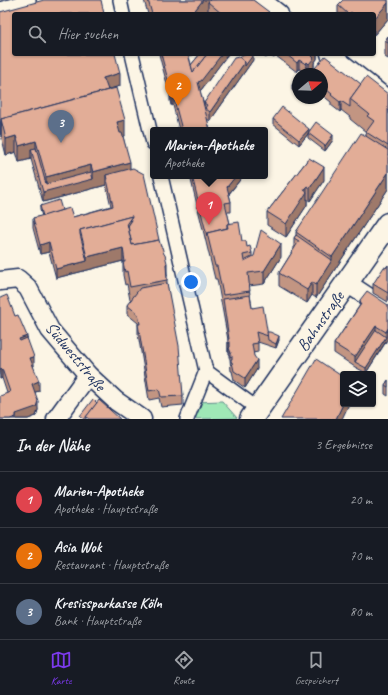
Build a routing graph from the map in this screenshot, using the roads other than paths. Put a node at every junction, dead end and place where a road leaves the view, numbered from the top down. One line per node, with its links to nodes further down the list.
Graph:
1 (30, 0): 4 (street)
2 (120, 0): 5 (street)
3 (261, 0): 6 (street)
4 (0, 9)
5 (123, 12)
6 (276, 12)
7 (132, 56): 10 (street)
8 (333, 56): 9 (street)
9 (388, 100)
10 (150, 130)
11 (162, 179): 16 (street)
12 (388, 224): 14 (main road, Bahnstraße)
13 (0, 281): 17 (street, Südweststraße)
14 (347, 283): 15 (street); 18 (main road, Bahnstraße)
15 (388, 310)
16 (206, 372): 18 (street); 21 (street)
17 (88, 375): 19 (street); 20 (street, Südweststraße)
18 (255, 414)
19 (56, 419)
20 (142, 419)
21 (188, 419)

